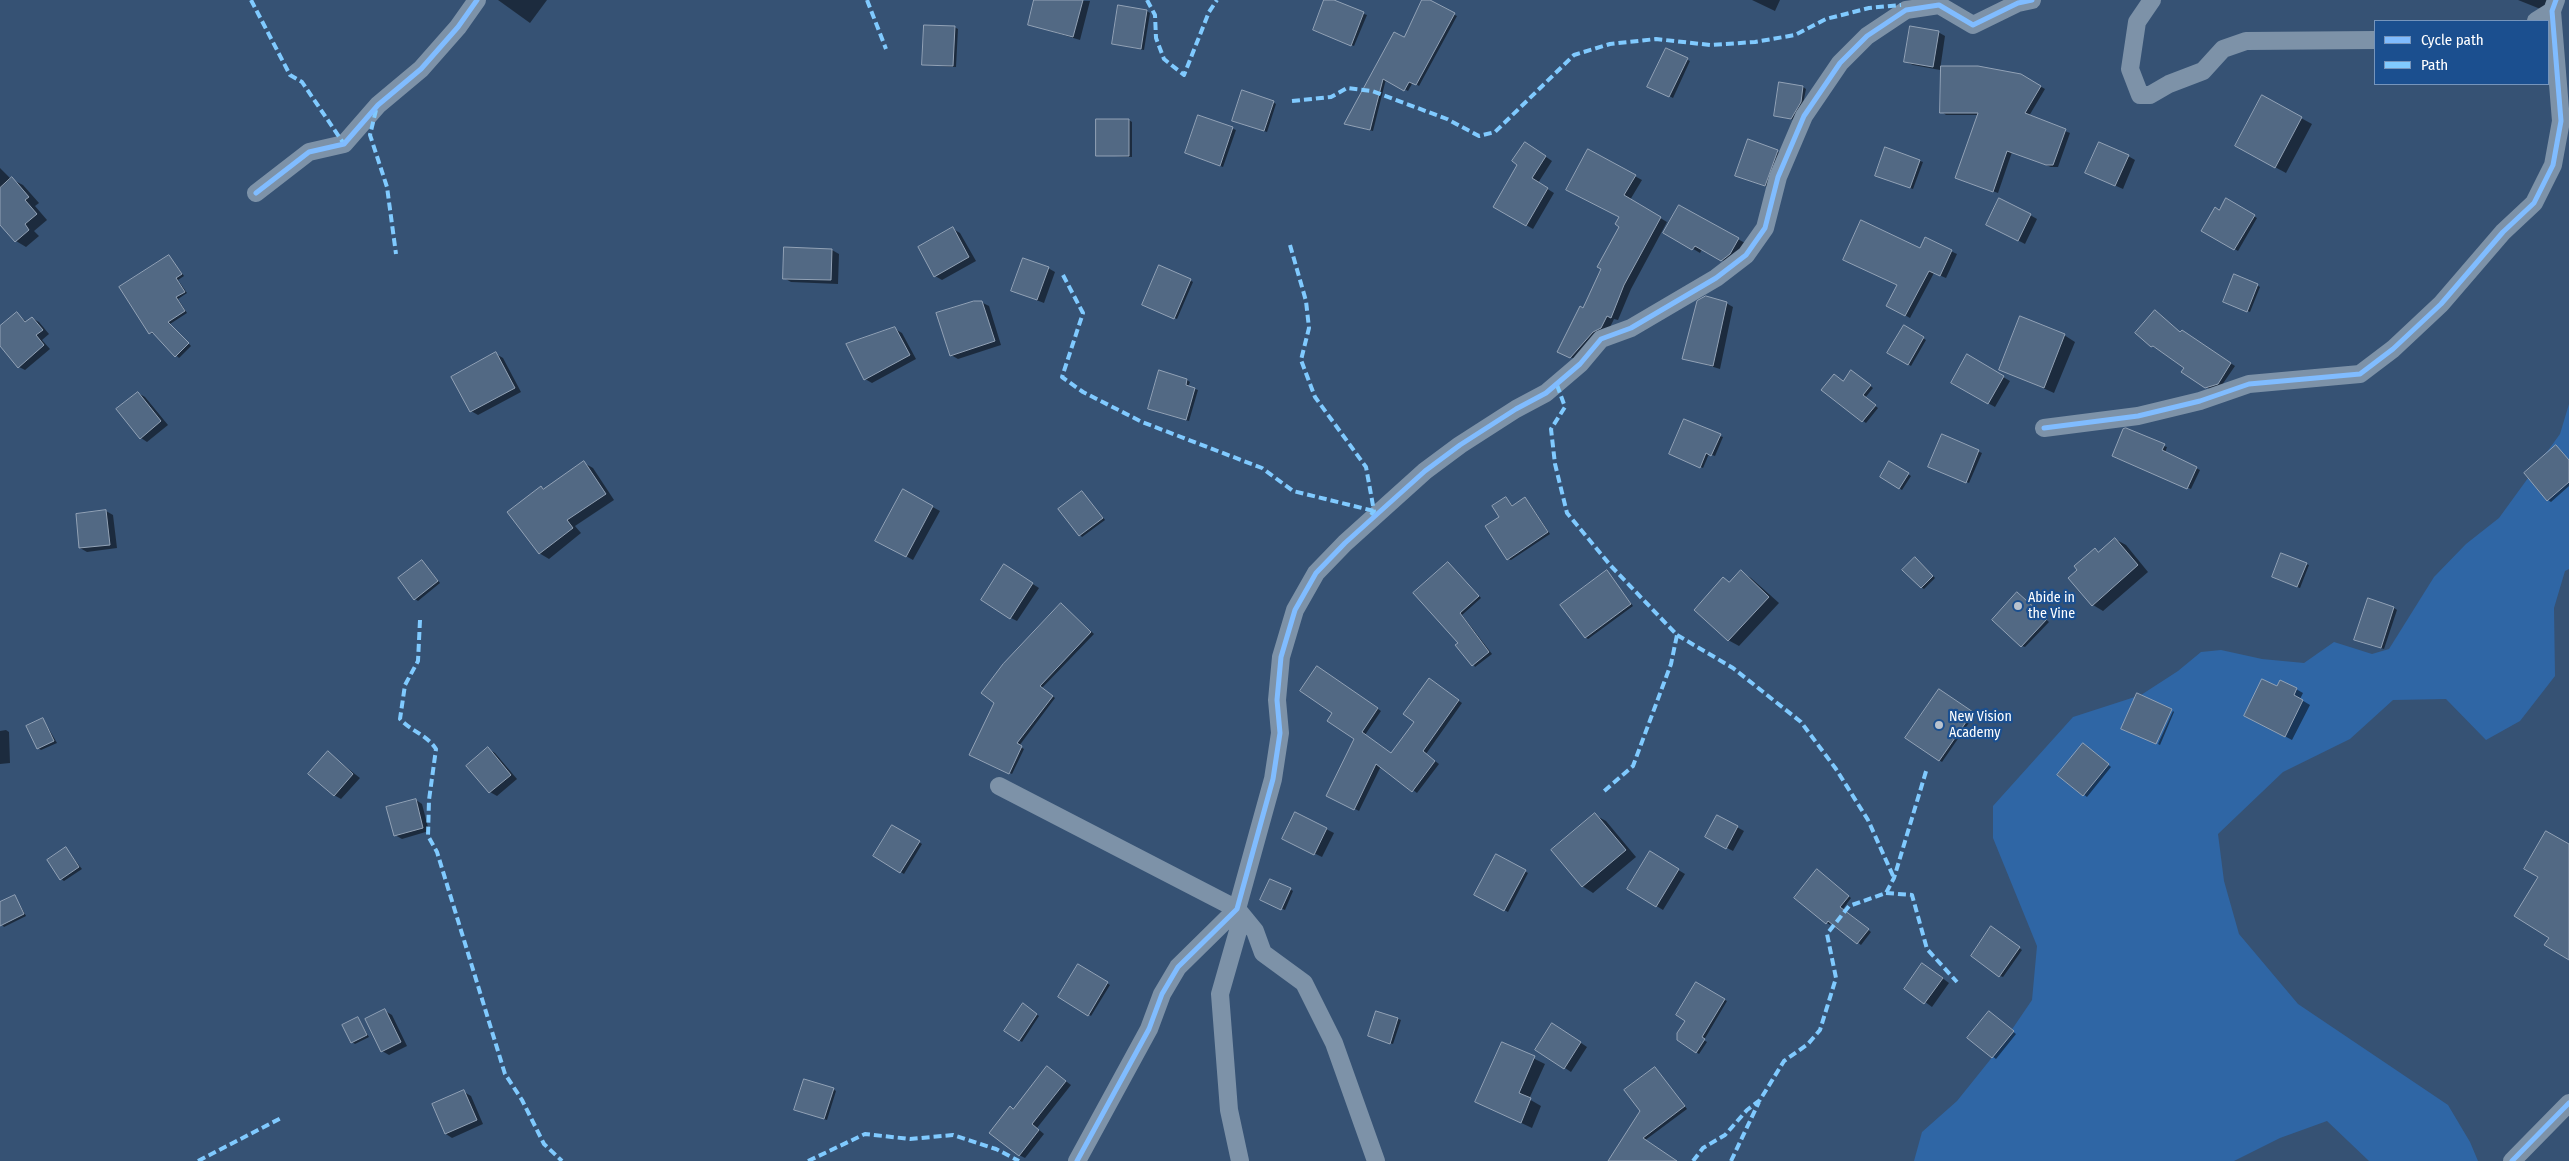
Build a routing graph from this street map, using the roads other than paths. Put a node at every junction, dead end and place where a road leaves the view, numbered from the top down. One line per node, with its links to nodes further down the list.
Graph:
1 (477, 0): 7 (street)
2 (2032, 0): 10 (street)
3 (2152, 0): 6 (street)
4 (2554, 6): 5 (street); 8 (street)
5 (2537, 20)
6 (2374, 40)
7 (256, 193)
8 (2044, 428)
9 (999, 786): 10 (street)
10 (1239, 913): 12 (street); 13 (street); 14 (street)
11 (2569, 1103): 15 (street)
12 (1077, 1161)
13 (1240, 1161)
14 (1376, 1161)
15 (2512, 1161)

